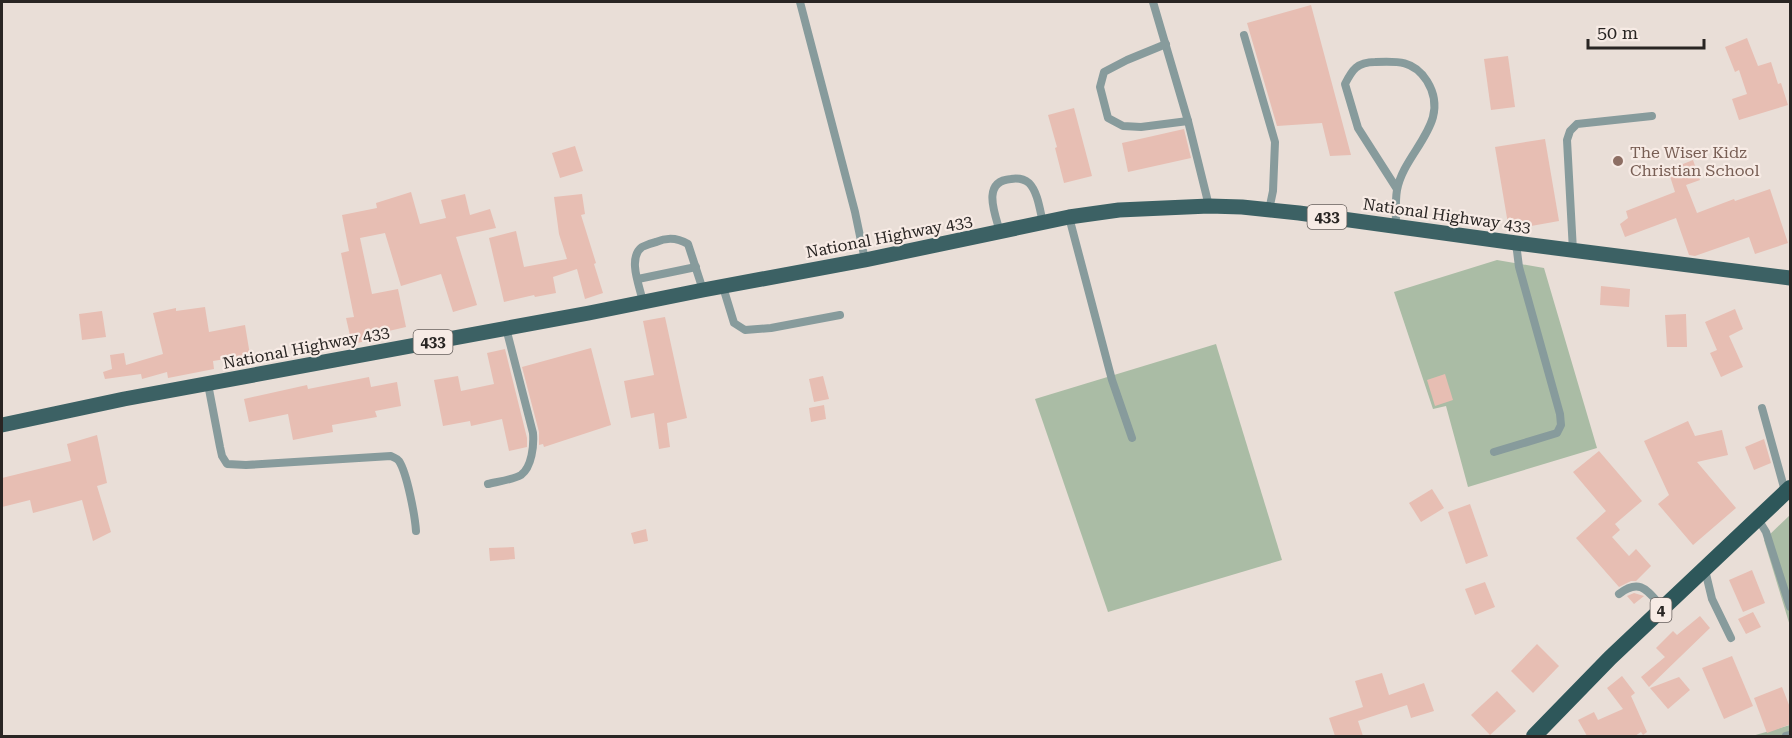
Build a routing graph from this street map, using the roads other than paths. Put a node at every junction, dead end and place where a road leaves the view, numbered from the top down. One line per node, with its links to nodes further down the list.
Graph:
1 (800, 2): 16 (lane)
2 (1153, 2): 4 (lane)
3 (1244, 35): 9 (lane)
4 (1166, 44): 6 (lane); 6 (lane)
5 (1652, 116): 15 (lane)
6 (1188, 121): 8 (lane)
7 (1397, 189): 7 (lane); 12 (lane)
8 (1209, 206): 9 (main road, National Highway 433 / 433); 10 (main road, National Highway 433 / 433)
9 (1269, 210): 12 (main road, National Highway 433 / 433)
10 (1069, 218): 11 (main road, National Highway 433 / 433); 28 (lane)
11 (1043, 223): 13 (main road, National Highway 433 / 433); 13 (lane)
12 (1396, 226): 14 (main road, National Highway 433 / 433)
13 (1000, 232): 16 (main road, National Highway 433 / 433)
14 (1516, 243): 15 (main road, National Highway 433 / 433); 29 (lane)
15 (1573, 251): 18 (main road, National Highway 433 / 433)
16 (865, 260): 20 (main road, National Highway 433 / 433)
17 (696, 267): 19 (lane); 19 (lane); 21 (lane)
18 (1791, 278)
19 (638, 279): 22 (lane)
20 (723, 287): 21 (main road, National Highway 433 / 433); 23 (lane)
21 (703, 290): 22 (main road, National Highway 433 / 433)
22 (643, 302): 24 (main road, National Highway 433 / 433)
23 (840, 315)
24 (506, 328): 25 (main road, National Highway 433 / 433); 30 (lane)
25 (208, 384): 27 (main road, National Highway 433 / 433); 33 (lane)
26 (1762, 408): 31 (lane)
27 (2, 425)
28 (1132, 438)
29 (1494, 452)
30 (488, 484)
31 (1788, 490): 32 (highway, 4)
32 (1758, 519): 34 (highway, 4); 36 (lane)
33 (416, 531)
34 (1704, 568): 37 (highway, 4); 38 (lane)
35 (1619, 594): 37 (lane)
36 (1791, 607)
37 (1663, 609): 40 (highway, 4)
38 (1731, 638)
39 (1791, 735): 41 (lane)
40 (1534, 736)
41 (1786, 736)

